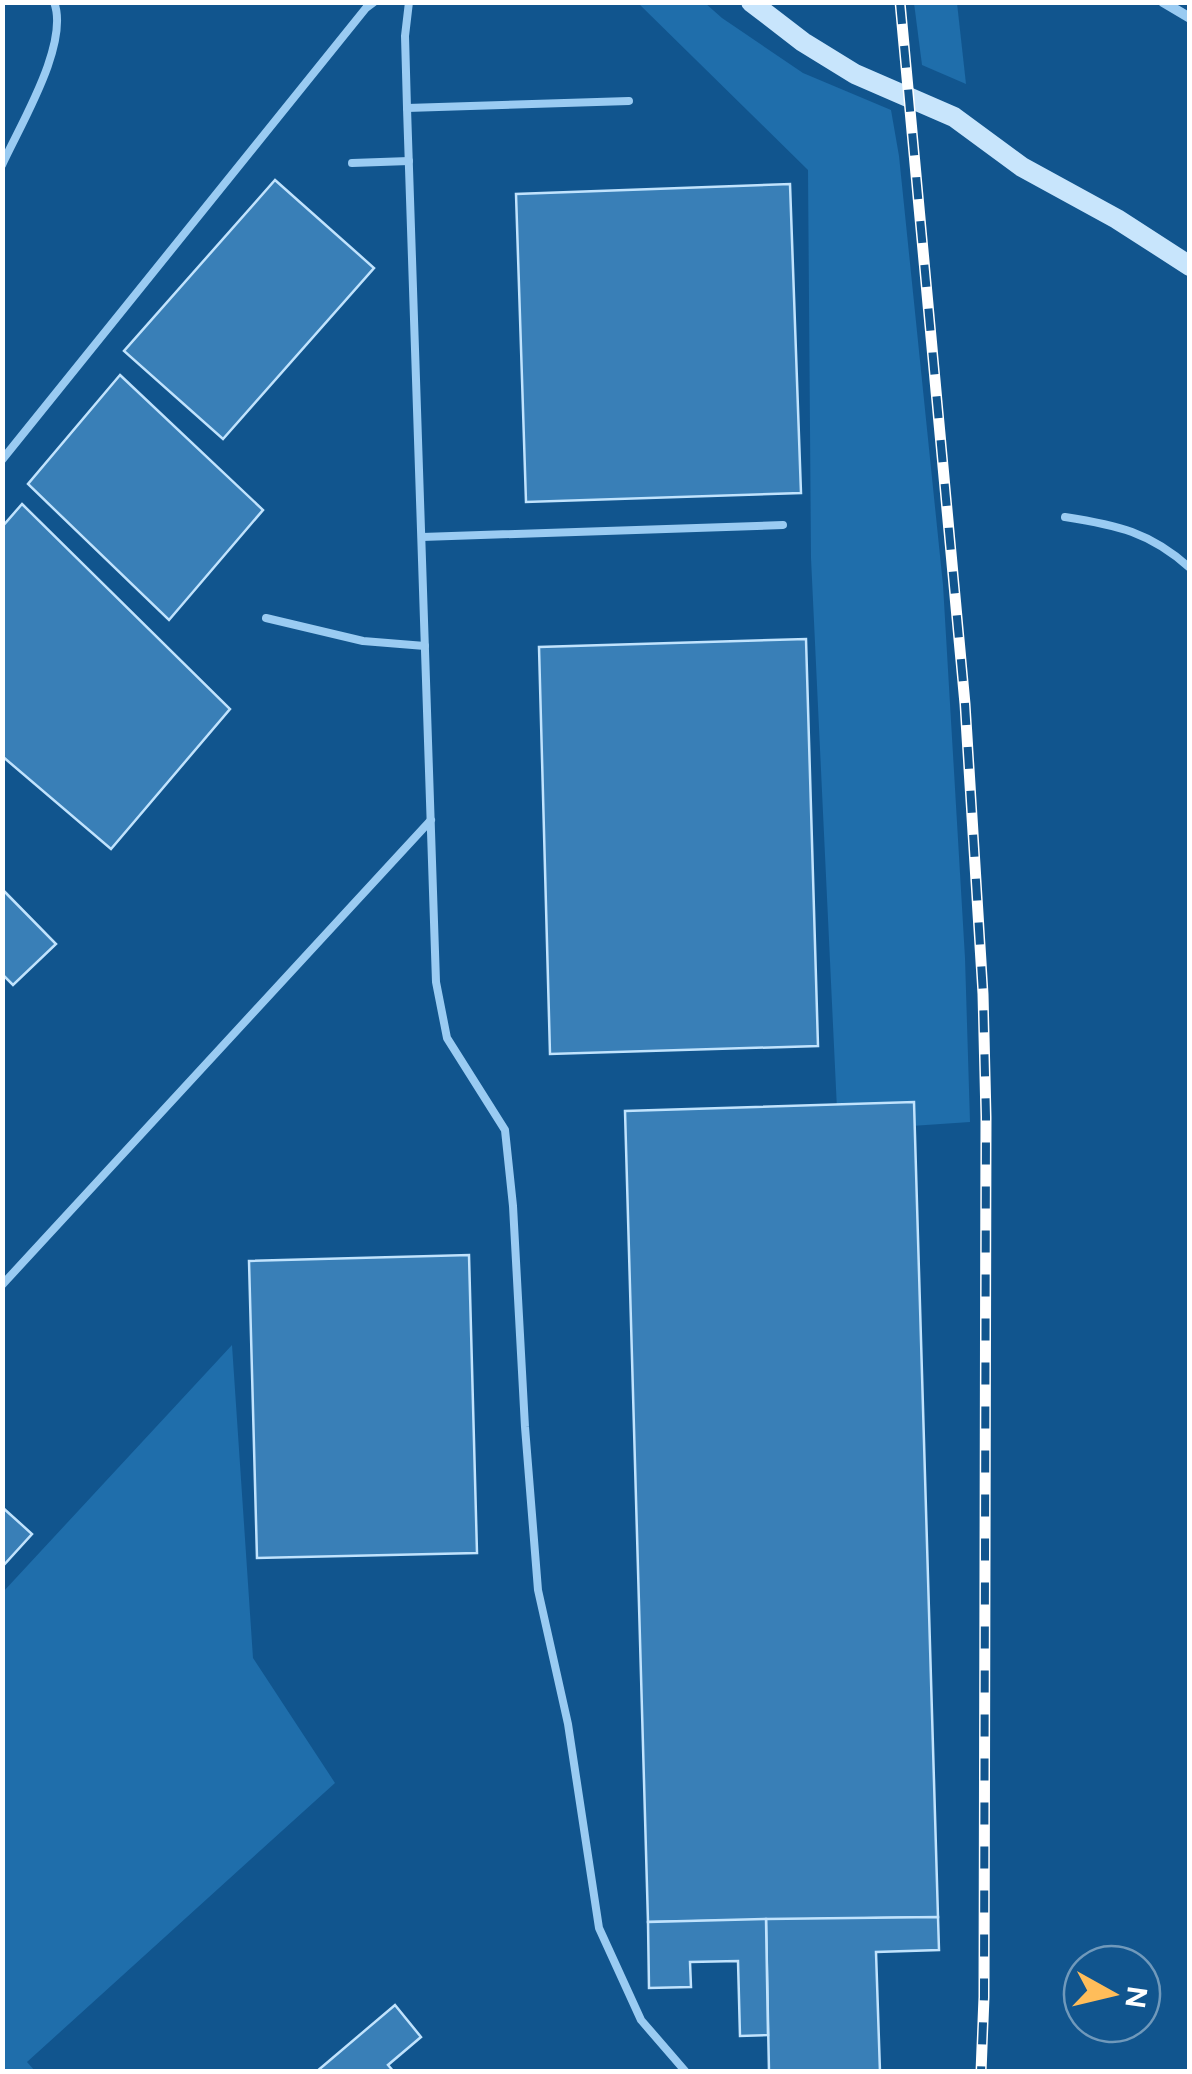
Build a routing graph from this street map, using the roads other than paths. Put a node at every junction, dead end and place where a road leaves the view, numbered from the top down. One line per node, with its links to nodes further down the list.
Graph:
1 (54, 2): 9 (lane)
2 (374, 2): 14 (lane)
3 (409, 2): 8 (lane)
4 (750, 2): 13 (street)
5 (1163, 2): 6 (street)
6 (1190, 18)
7 (629, 101): 8 (lane)
8 (407, 108): 10 (lane)
9 (7, 143): 12 (lane)
10 (409, 160): 11 (lane); 17 (lane)
11 (352, 164)
12 (2, 165)
13 (1190, 266)
14 (2, 460)
15 (1066, 516): 18 (lane)
16 (783, 525): 17 (lane)
17 (422, 536): 20 (lane)
18 (1190, 568)
19 (266, 618): 20 (lane)
20 (425, 646): 21 (lane)
21 (431, 820): 22 (lane); 23 (lane)
22 (2, 1285)
23 (686, 2072)

